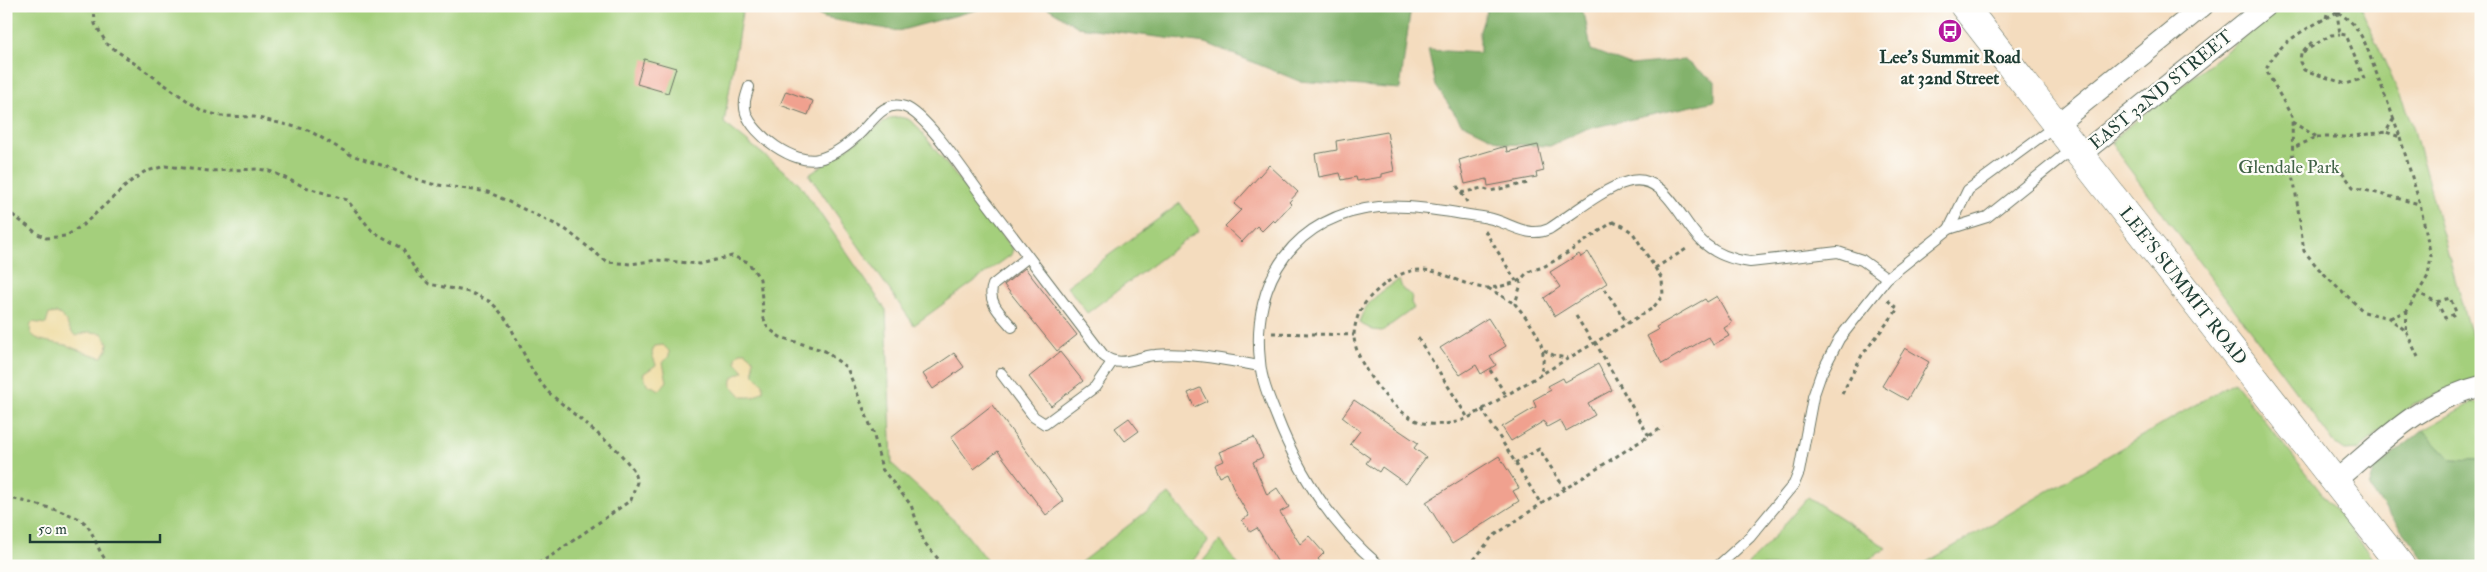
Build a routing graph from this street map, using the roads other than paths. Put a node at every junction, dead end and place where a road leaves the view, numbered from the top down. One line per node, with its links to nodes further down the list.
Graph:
1 (1964, 6): 5 (main road, LEE'S SUMMIT ROAD)
2 (2203, 6): 5 (street)
3 (2266, 6): 6 (street, EAST 32ND STREET)
4 (749, 87): 8 (lane)
5 (2056, 124): 6 (main road, LEE'S SUMMIT ROAD); 7 (lane)
6 (2077, 151): 7 (lane); 15 (main road, LEE'S SUMMIT ROAD)
7 (1949, 229): 9 (lane)
8 (1028, 256): 10 (lane); 11 (lane)
9 (1887, 278): 12 (lane); 17 (lane)
10 (1012, 327)
11 (1112, 362): 12 (lane); 13 (lane)
12 (1260, 366): 16 (lane)
13 (1001, 373)
14 (2481, 386): 15 (street)
15 (2335, 481): 18 (main road, LEE'S SUMMIT ROAD)
16 (1380, 566)
17 (1718, 566)
18 (2401, 566)

